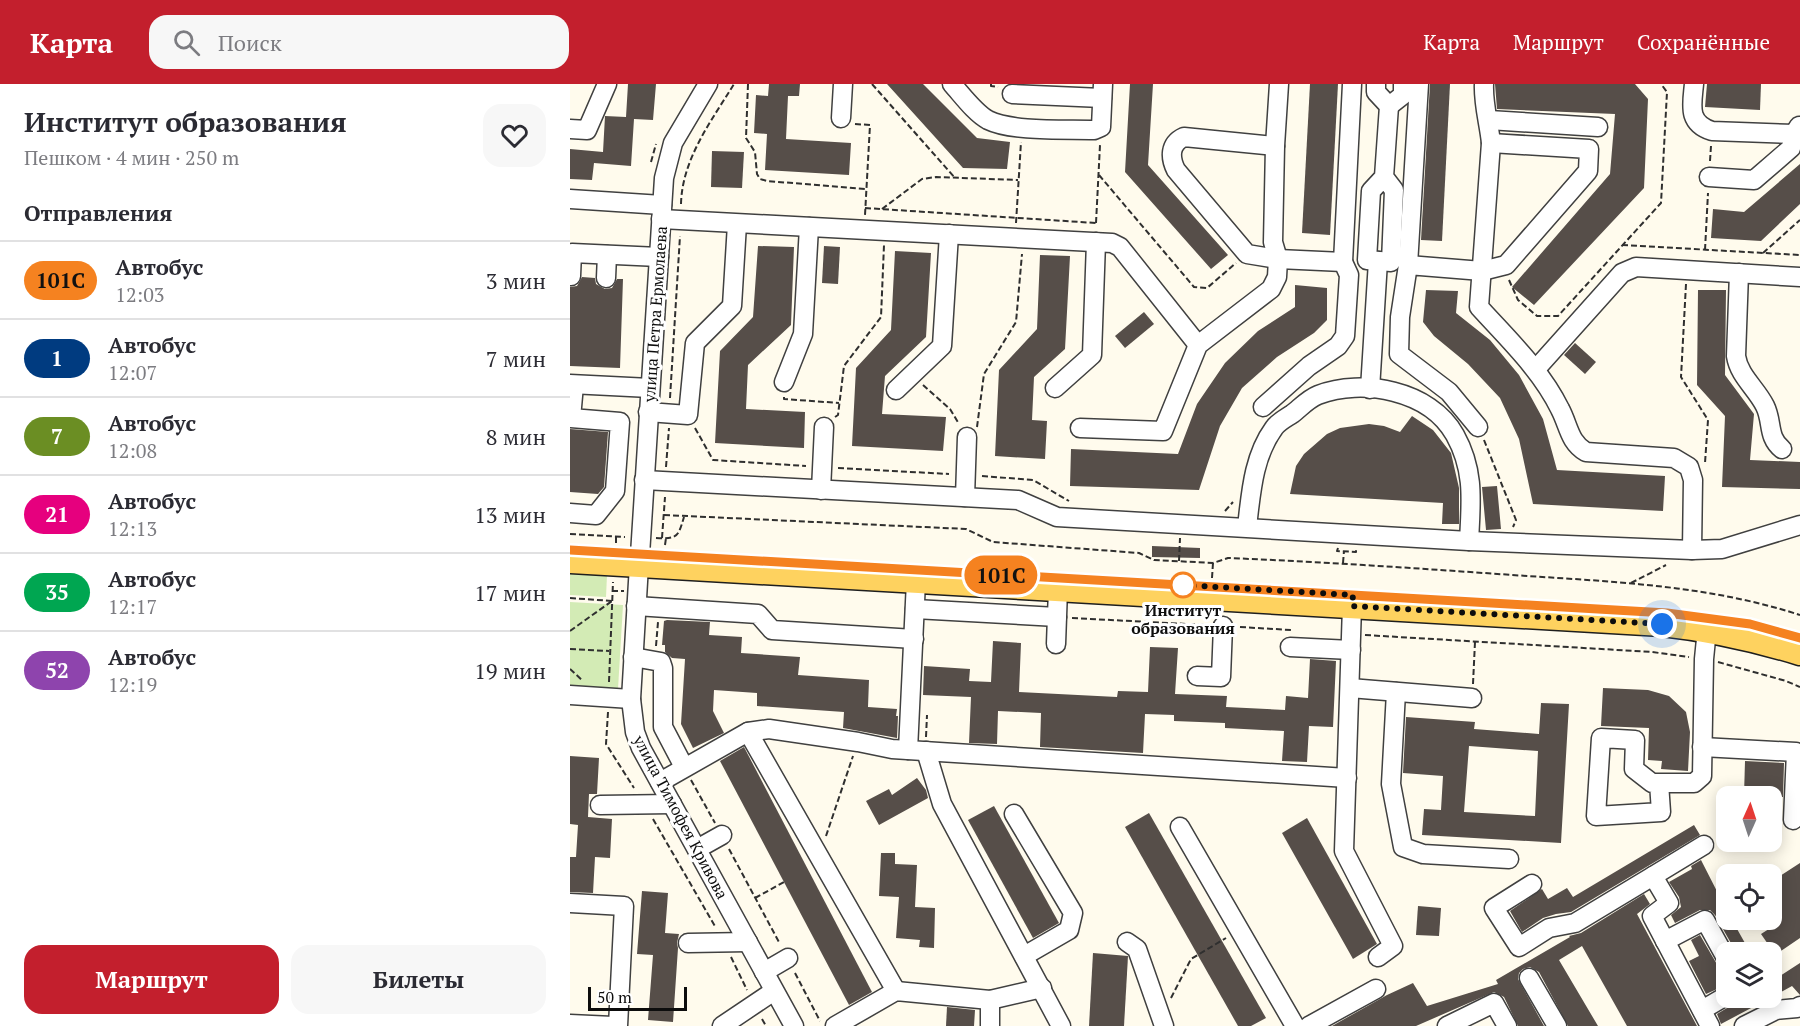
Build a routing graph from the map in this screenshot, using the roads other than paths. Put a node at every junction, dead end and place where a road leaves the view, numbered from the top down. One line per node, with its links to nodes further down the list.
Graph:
1 (607, 84): 18 (street)
2 (708, 84): 24 (street, улица Петра Ермолаева)
3 (843, 84): 15 (street)
4 (952, 84): 12 (street)
5 (1280, 84): 21 (street)
6 (1352, 84): 32 (street)
7 (1376, 84): 14 (street)
8 (1403, 84): 14 (street)
9 (1419, 84): 33 (street)
10 (1484, 84): 16 (street)
11 (1694, 84): 19 (street)
12 (1103, 91): 13 (street)
13 (1012, 94)
14 (1389, 106): 45 (street)
15 (841, 118)
16 (1489, 120): 17 (street); 20 (street)
17 (1598, 128)
18 (570, 129)
19 (1797, 129): 22 (street)
20 (1491, 143): 34 (street); 34 (street)
21 (1275, 147): 31 (street); 31 (street)
22 (1709, 177)
23 (570, 199): 24 (street)
24 (662, 212): 25 (street); 30 (street, улица Петра Ермолаева)
25 (737, 224): 26 (street); 48 (street)
26 (809, 227): 27 (street); 41 (street)
27 (949, 234): 28 (street); 46 (street)
28 (1096, 242): 39 (street); 44 (street)
29 (607, 255): 30 (street); 36 (street); 38 (street)
30 (659, 258): 43 (street, улица Петра Ермолаева)
31 (1278, 259): 32 (street); 39 (street)
32 (1343, 262): 47 (street)
33 (1408, 266): 34 (street); 51 (street)
34 (1482, 271): 40 (street)
35 (1739, 273): 37 (street); 40 (street); 53 (street)
36 (571, 276)
37 (1800, 277)
38 (606, 278)
39 (1198, 345): 50 (street)
40 (1536, 369): 62 (street)
41 (784, 382)
42 (572, 385): 43 (street); 57 (street)
43 (650, 388): 48 (street, улица Петра Ермолаева)
44 (1055, 388)
45 (1370, 388): 59 (street); 60 (street)
46 (896, 390)
47 (1263, 407)
48 (648, 412): 54 (street, улица Петра Ермолаева)
49 (824, 428): 55 (street)
50 (1080, 428)
51 (1482, 435)
52 (967, 437): 56 (street)
53 (1782, 449)
54 (645, 480): 55 (street); 63 (street, улица Петра Ермолаева)
55 (821, 490): 56 (street)
56 (965, 498): 59 (street)
57 (570, 513)
58 (1800, 525): 62 (street)
59 (1247, 527): 60 (street)
60 (1469, 541): 62 (street)
61 (570, 550): 63 (main road)
62 (1692, 550)
63 (637, 552): 64 (main road); 65 (main road); 68 (street, улица Тимофея Кривова)
64 (570, 561)
65 (916, 576): 66 (main road); 69 (street)
66 (1059, 583): 67 (main road); 70 (street)
67 (1353, 601): 71 (main road); 76 (street)
68 (636, 606): 74 (street); 79 (street, улица Тимофея Кривова)
69 (915, 609): 70 (street); 74 (street)
70 (1057, 617): 77 (street)
71 (1708, 623): 73 (main road); 78 (main road); 87 (street)
72 (1223, 626): 80 (street)
73 (1800, 638)
74 (914, 639): 88 (street)
75 (1290, 639): 76 (street)
76 (1354, 643): 81 (street)
77 (1056, 644)
78 (1800, 653)
79 (633, 657): 85 (street, улица Тимофея Кривова); 89 (street)
80 (1197, 676)
81 (1350, 688): 82 (street); 90 (street)
82 (1396, 692): 84 (street); 101 (street)
83 (570, 695): 85 (street)
84 (1472, 698)
85 (631, 699): 91 (street, улица Тимофея Кривова)
86 (748, 732): 88 (street); 89 (street); 118 (street)
87 (1702, 747): 92 (street); 96 (street)
88 (917, 750): 90 (street); 110 (street)
89 (684, 767): 91 (street)
90 (1347, 778): 111 (street)
91 (660, 782): 93 (street, улица Тимофея Кривова)
92 (1659, 783): 92 (street)
93 (672, 804): 94 (street); 100 (street, улица Тимофея Кривова)
94 (600, 805)
95 (1014, 814): 110 (street)
96 (1793, 820)
97 (1180, 827): 132 (street)
98 (722, 835): 100 (street)
99 (1704, 845): 102 (street)
100 (697, 849): 106 (street, улица Тимофея Кривова)
101 (1509, 859)
102 (1653, 876): 103 (street); 105 (street)
103 (1532, 884)
104 (570, 903): 126 (street)
105 (1665, 941): 108 (street); 121 (street)
106 (748, 942): 109 (street); 113 (street, улица Тимофея Кривова)
107 (1127, 942): 123 (street)
108 (1717, 942)
109 (688, 943)
110 (1024, 956): 115 (street)
111 (1378, 957)
112 (788, 958): 113 (street)
113 (764, 972): 117 (street, улица Тимофея Кривова)
114 (1529, 978): 136 (street)
115 (1042, 988): 119 (street); 131 (street)
116 (1376, 989): 133 (street)
117 (774, 991): 127 (street); 128 (street, улица Тимофея Кривова)
118 (896, 991): 119 (street); 129 (street)
119 (990, 1000): 130 (street)
120 (1800, 1006): 137 (street)
121 (1706, 1018)
122 (1468, 1021): 134 (street); 135 (street)
123 (1162, 1022)
124 (570, 1024): 125 (street)
125 (613, 1026)
126 (618, 1026)
127 (722, 1026)
128 (794, 1026)
129 (835, 1026)
130 (990, 1026)
131 (1061, 1026)
132 (1295, 1026)
133 (1309, 1026)
134 (1447, 1026)
135 (1507, 1026)
136 (1557, 1026)
137 (1744, 1026)

